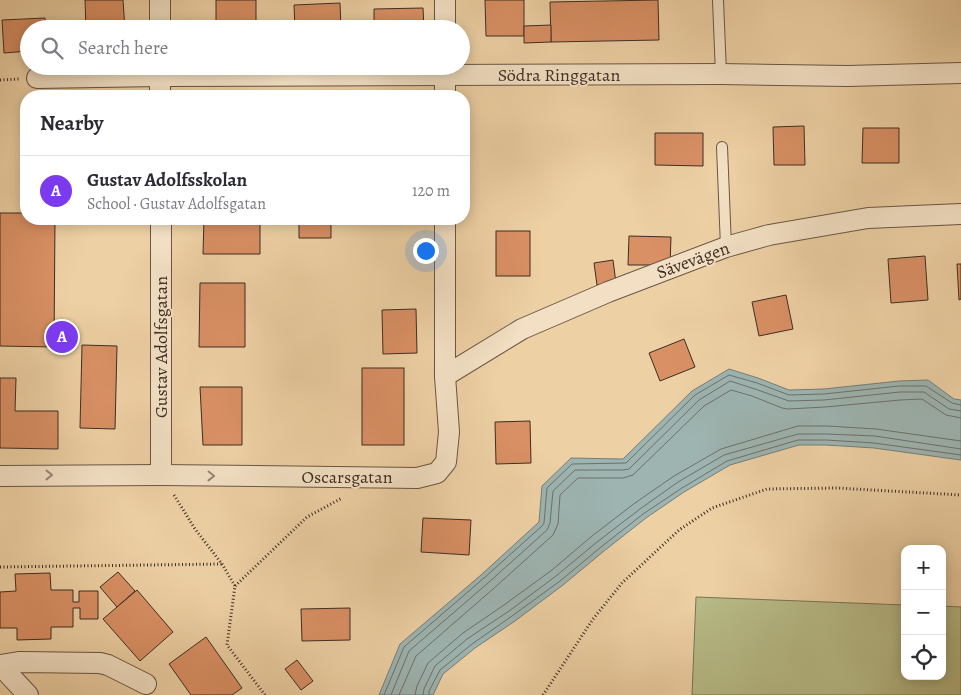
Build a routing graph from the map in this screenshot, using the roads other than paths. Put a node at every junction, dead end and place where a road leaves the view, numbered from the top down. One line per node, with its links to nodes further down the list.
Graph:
1 (160, 0): 4 (street)
2 (445, 0): 5 (street)
3 (718, 0): 8 (lane)
4 (160, 20)
5 (445, 20)
6 (470, 71): 8 (street, Södra Ringgatan)
7 (961, 73): 8 (street, Södra Ringgatan)
8 (721, 74)
9 (90, 75): 12 (street, Södra Ringgatan)
10 (160, 75): 13 (street)
11 (445, 75): 14 (street)
12 (37, 78)
13 (160, 90)
14 (445, 90)
15 (722, 147): 19 (lane)
16 (961, 214): 19 (street, Sävevägen)
17 (161, 225): 21 (street, Gustav Adolfsgatan)
18 (445, 225): 20 (street, Oscarsgatan)
19 (726, 247): 20 (street, Sävevägen)
20 (445, 376): 21 (street, Oscarsgatan, one-way to 20)
21 (164, 475): 22 (street, Oscarsgatan, one-way to 21)
22 (0, 476)
23 (146, 684): 24 (street)
24 (28, 695)

